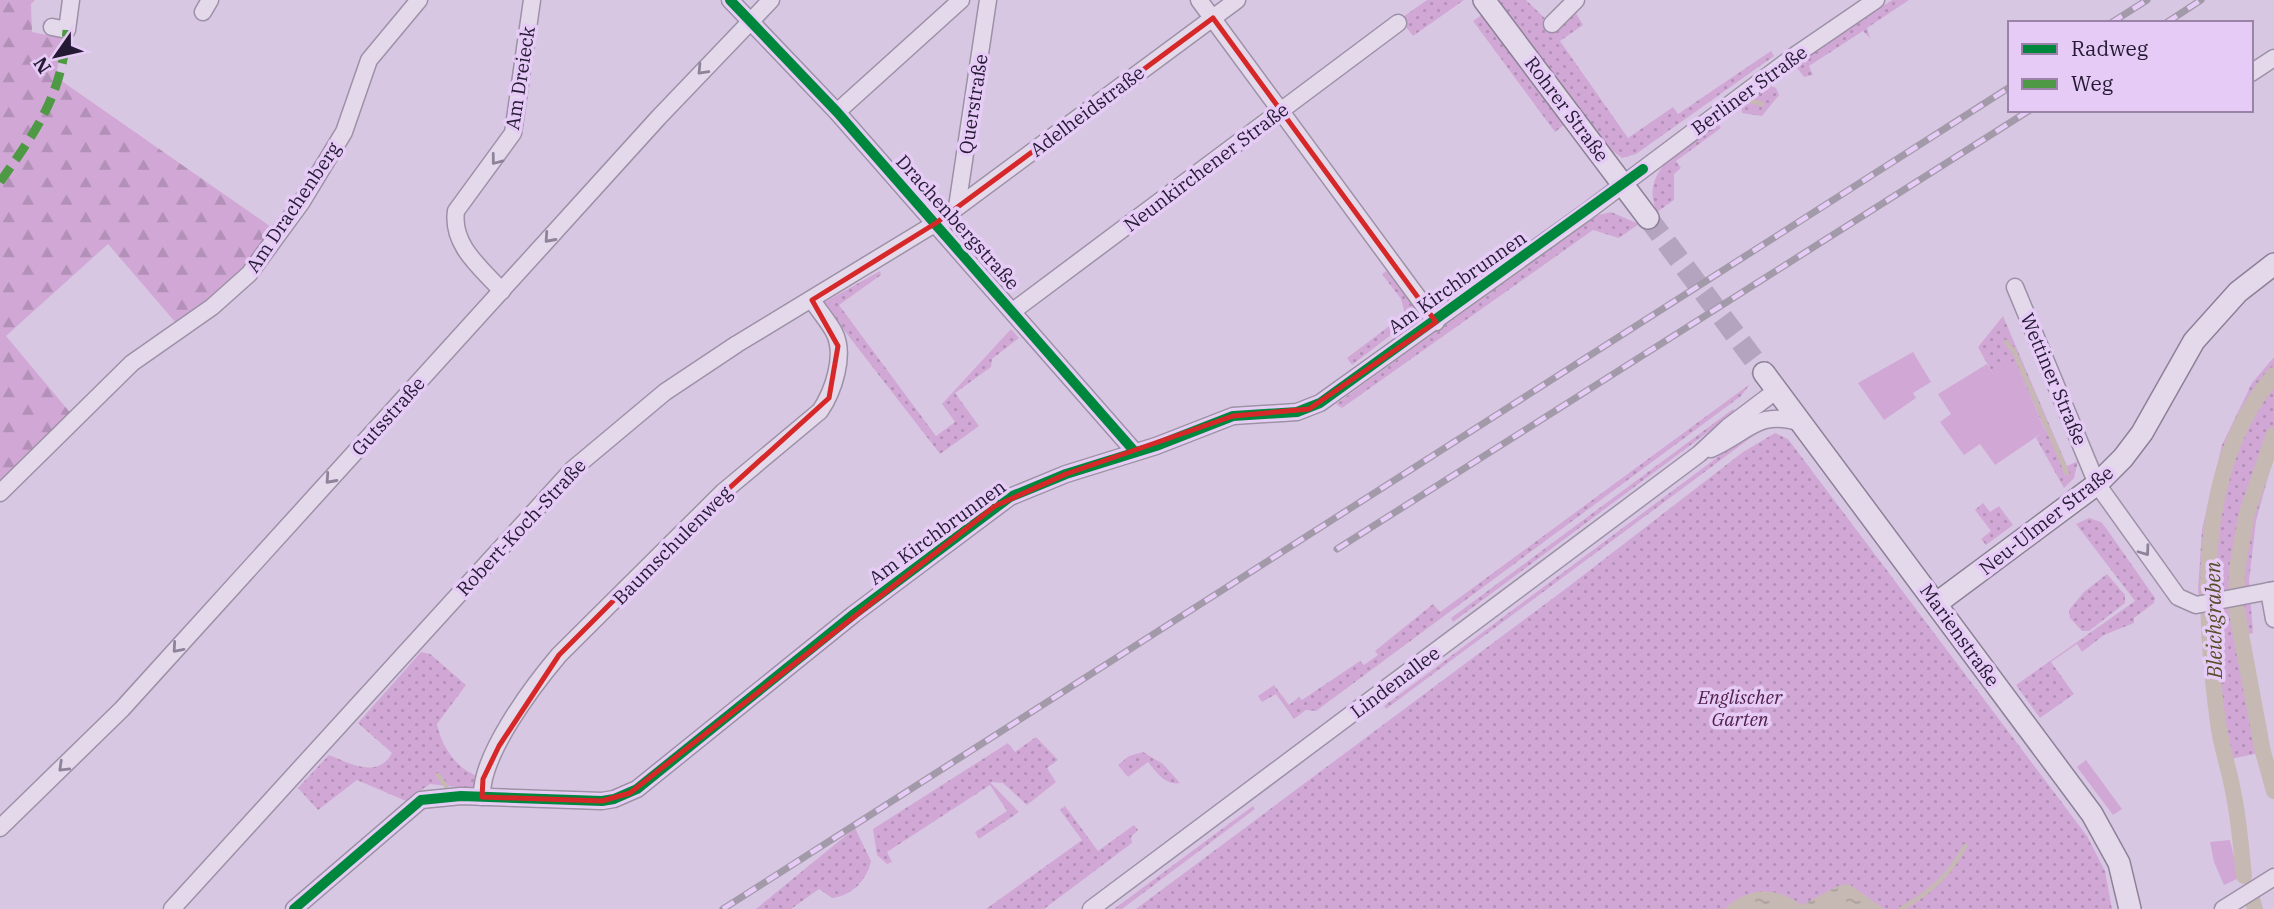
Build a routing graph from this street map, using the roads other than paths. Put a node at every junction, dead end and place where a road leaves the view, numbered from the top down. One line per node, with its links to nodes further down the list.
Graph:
1 (71, 0): 18 (street)
2 (419, 0): 38 (street, Am Drachenberg)
3 (532, 0): 29 (street, Am Dreieck, one-way to 29)
4 (730, 0): 15 (street, Drachenbergstraße)
5 (771, 0): 15 (street, Gutsstraße)
6 (961, 0): 22 (street)
7 (988, 0): 24 (street, Querstraße)
8 (1199, 0): 14 (street)
9 (1237, 0): 14 (street, Adelheidstraße)
10 (1484, 0): 23 (main road, Rohrer Straße)
11 (1576, 0): 17 (street)
12 (1876, 0): 13 (street, Berliner Straße)
13 (1856, 6): 23 (street, Berliner Straße)
14 (1213, 18): 21 (street); 24 (street, Adelheidstraße)
15 (749, 20): 22 (street, Drachenbergstraße); 29 (street, Gutsstraße, one-way to 29)
16 (1398, 23): 21 (street, Neunkirchener Straße)
17 (1552, 24)
18 (52, 27)
19 (2274, 58): 20 (street)
20 (2253, 72)
21 (1281, 111): 31 (street, Neunkirchener Straße); 32 (street)
22 (837, 112): 26 (street, Drachenbergstraße)
23 (1623, 184): 25 (main road, Rohrer Straße); 32 (street, Am Kirchbrunnen)
24 (957, 208): 26 (street, Adelheidstraße)
25 (1648, 218)
26 (936, 223): 30 (street, Robert-Koch-Straße); 31 (street, Drachenbergstraße)
27 (2274, 264): 37 (main road, Neu-Ulmer Straße)
28 (2015, 287): 37 (street, Wettiner Straße)
29 (502, 291): 43 (street, Gutsstraße, one-way to 43)
30 (812, 300): 42 (street, Baumschulenweg); 45 (street, Robert-Koch-Straße)
31 (1013, 311): 35 (street, Drachenbergstraße)
32 (1436, 322): 35 (street, Am Kirchbrunnen)
33 (1770, 382): 34 (main road, Marienstraße); 36 (street, Lindenallee)
34 (1801, 423): 36 (street, Lindenallee); 40 (main road, Marienstraße)
35 (1135, 452): 42 (street, Am Kirchbrunnen)
36 (1699, 454): 47 (street, Lindenallee)
37 (2096, 484): 39 (street, Wettiner Straße, one-way to 39); 40 (main road, Neu-Ulmer Straße)
38 (0, 494)
39 (2271, 591): 41 (street)
40 (1937, 603): 48 (main road, Marienstraße)
41 (2274, 619)
42 (482, 797): 46 (street, Am Kirchbrunnen)
43 (0, 828)
44 (2274, 877): 49 (street)
45 (172, 909)
46 (294, 909)
47 (1091, 909)
48 (2130, 909)
49 (2223, 909)

